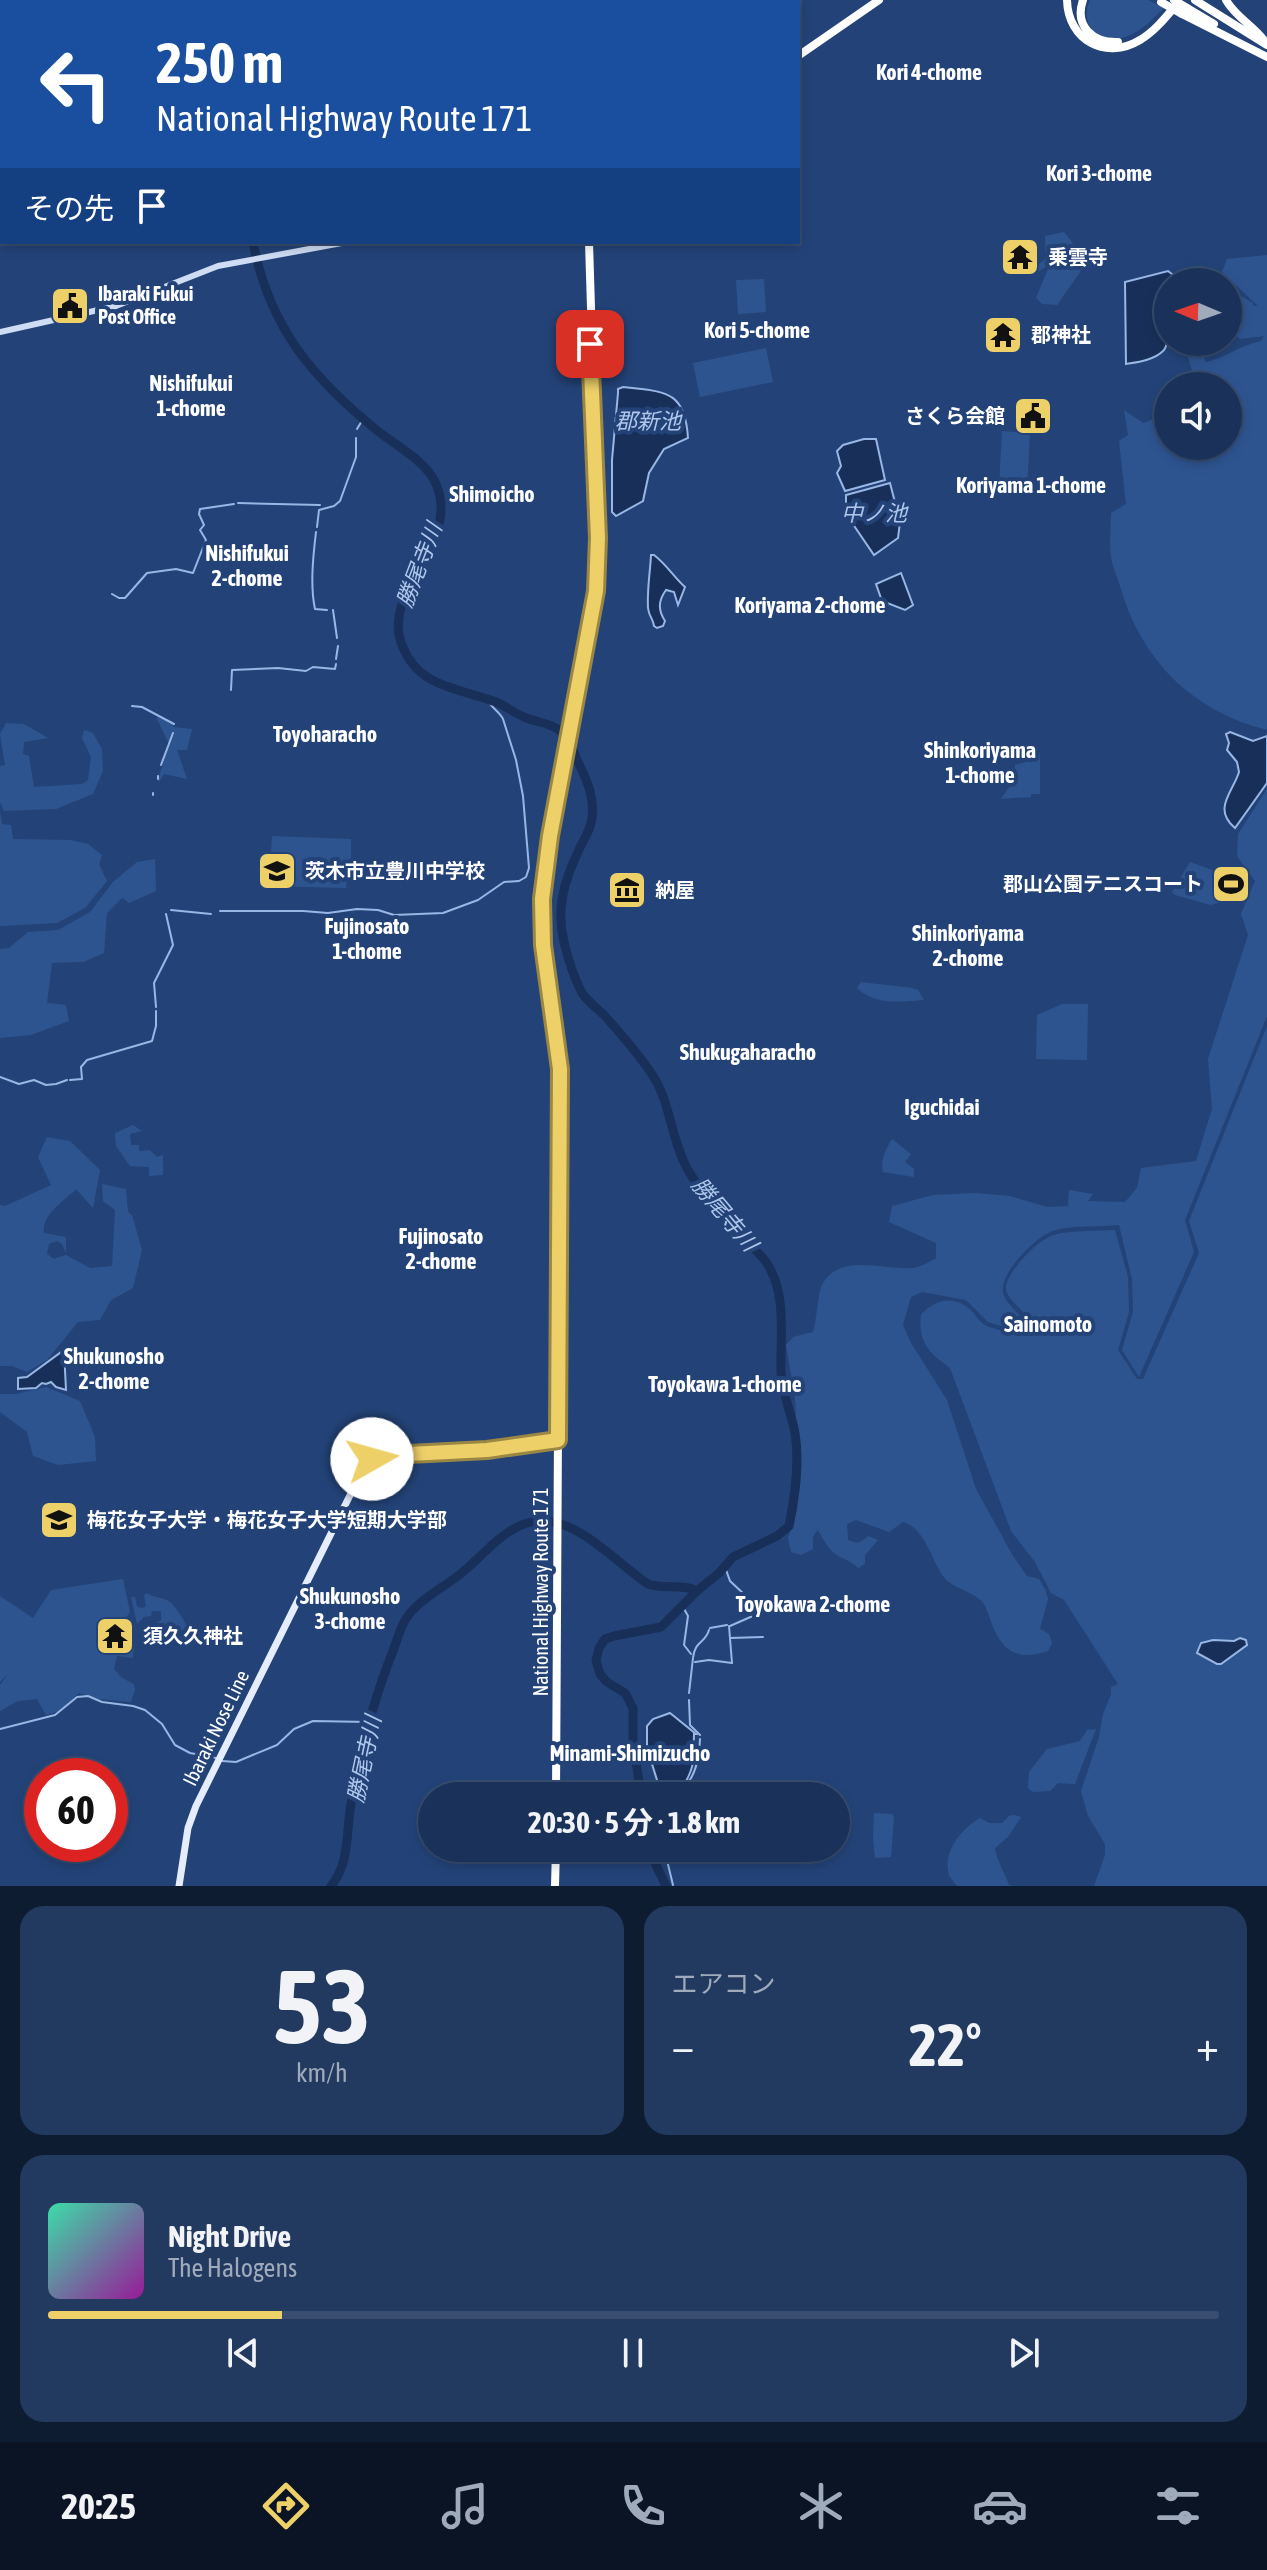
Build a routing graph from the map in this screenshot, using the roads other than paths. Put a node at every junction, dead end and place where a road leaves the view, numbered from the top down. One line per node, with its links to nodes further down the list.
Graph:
1 (879, 0): 11 (highway)
2 (1067, 0): 4 (highway)
3 (1083, 0): 4 (highway)
4 (1176, 0): 8 (highway, bridge)
5 (1195, 0): 9 (highway)
6 (1226, 0): 9 (highway)
7 (1160, 1): 8 (highway, bridge)
8 (1185, 11): 12 (highway)
9 (1241, 24): 10 (highway)
10 (1267, 44)
11 (800, 55)
12 (1267, 57)
13 (335, 244): 15 (main road)
14 (589, 244): 16 (highway, National Highway Route 171)
15 (0, 332)
16 (558, 1440): 17 (highway, National Highway Route 171); 19 (main road, Ibaraki Nose Line)
17 (556, 1782)
18 (556, 1862): 20 (highway)
19 (179, 1886)
20 (555, 1886)

